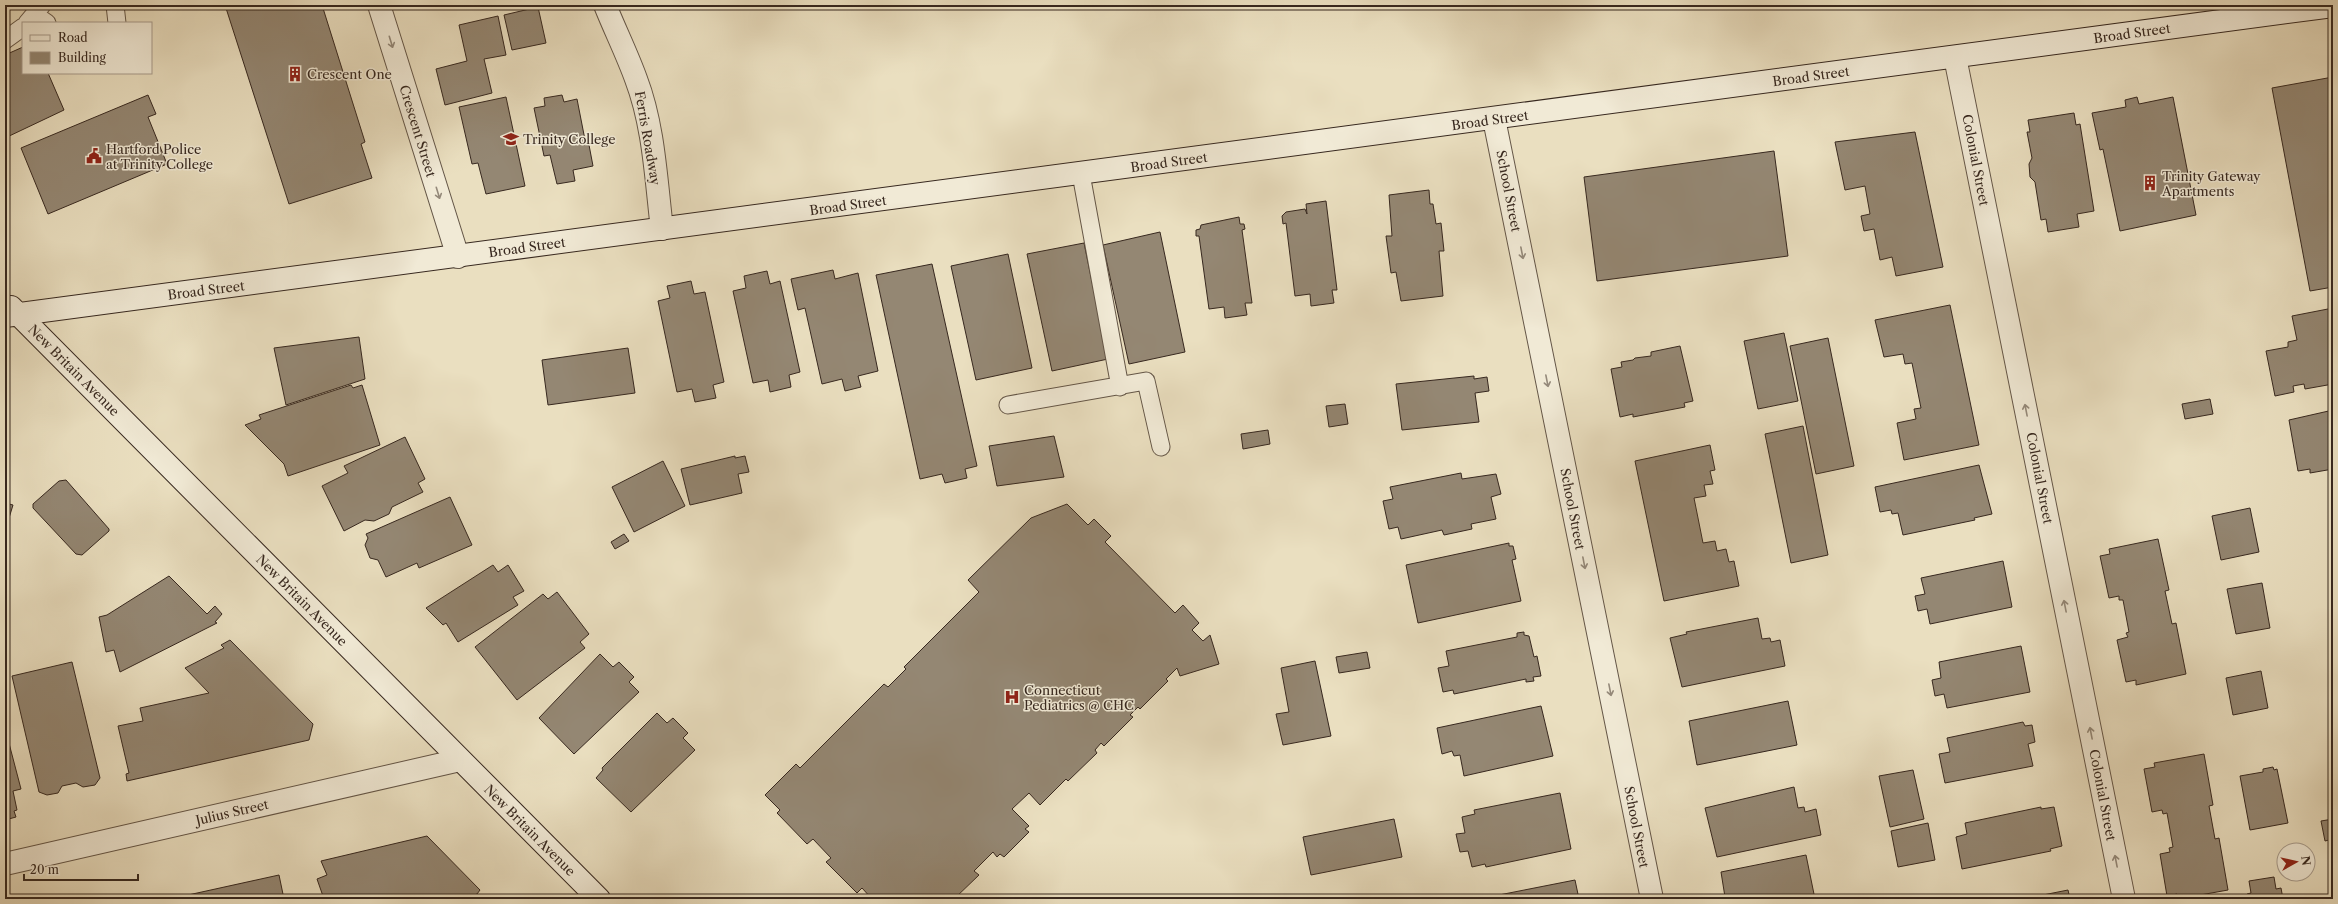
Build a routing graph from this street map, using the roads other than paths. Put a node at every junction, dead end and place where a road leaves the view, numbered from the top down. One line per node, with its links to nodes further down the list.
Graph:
1 (115, 5): 5 (lane)
2 (379, 5): 12 (main road, Crescent Street, one-way to 12)
3 (605, 5): 11 (main road, Ferris Roadway)
4 (2333, 6): 8 (main road, Broad Street)
5 (117, 22)
6 (22, 28): 7 (lane)
7 (5, 40)
8 (1955, 57): 9 (main road, Broad Street); 21 (main road, Colonial Street, one-way to 8)
9 (1494, 119): 10 (main road, Broad Street); 20 (main road, School Street, one-way to 20)
10 (1081, 174): 11 (main road, Broad Street); 14 (lane)
11 (662, 229): 12 (main road, Broad Street)
12 (458, 257): 13 (main road, Broad Street)
13 (9, 311): 17 (main road, New Britain Avenue)
14 (1120, 386): 15 (lane); 16 (lane)
15 (1008, 405)
16 (1161, 447)
17 (460, 760): 18 (main road, Julius Street); 19 (main road, New Britain Avenue)
18 (5, 864)
19 (599, 899)
20 (1652, 899)
21 (2124, 899)

